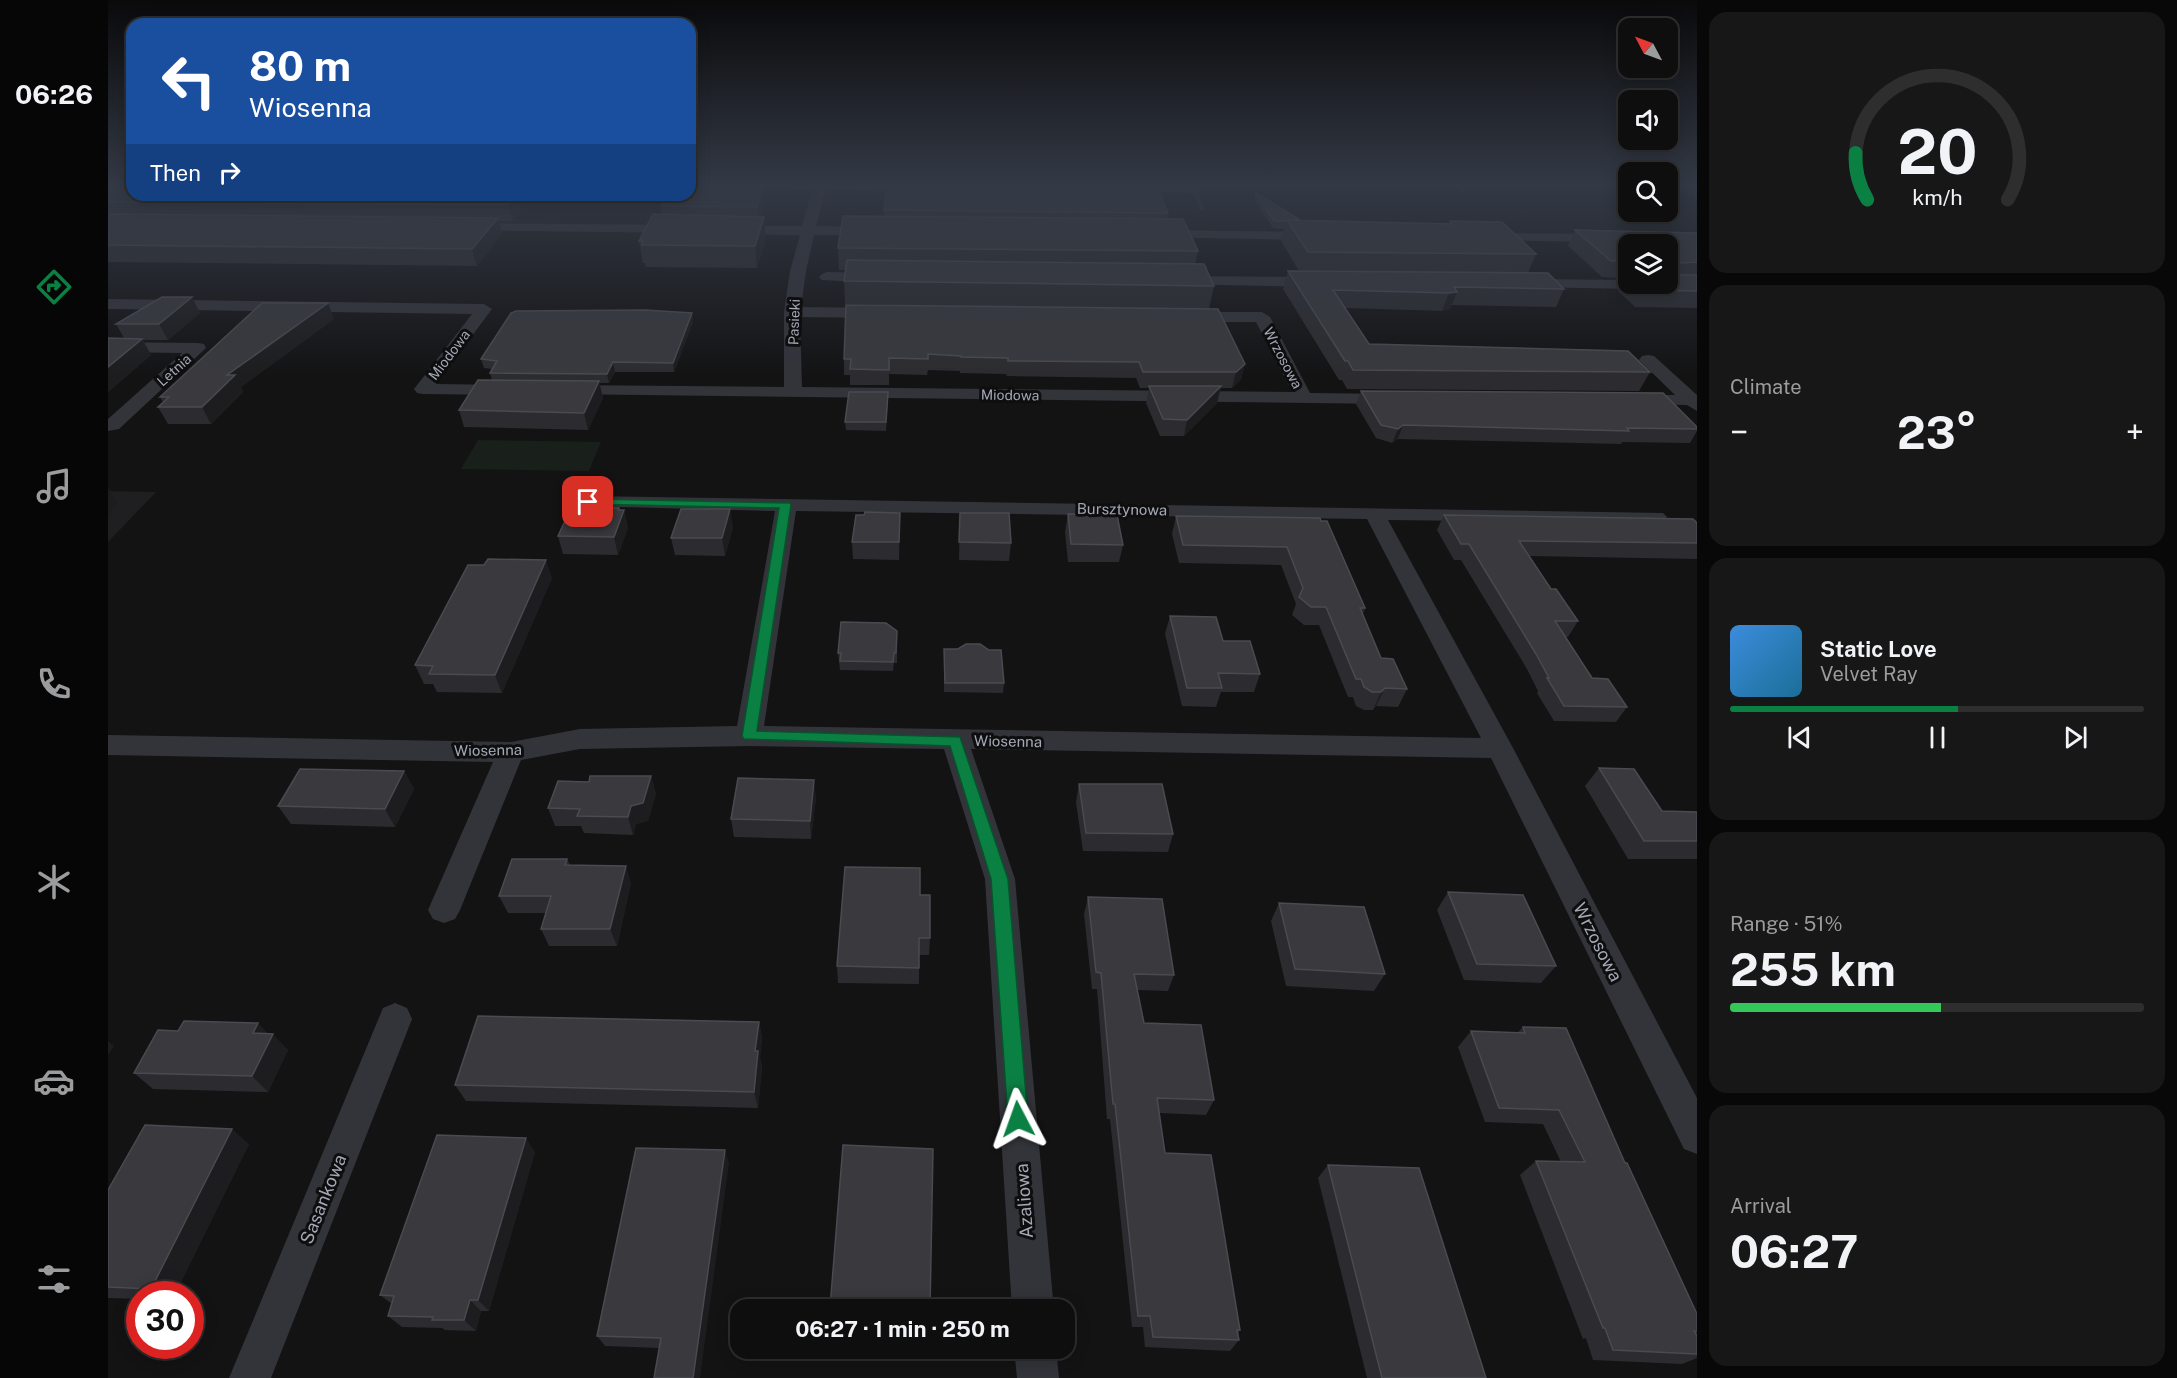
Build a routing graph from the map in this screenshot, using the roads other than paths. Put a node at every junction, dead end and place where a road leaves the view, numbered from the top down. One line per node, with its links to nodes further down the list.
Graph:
1 (804, 247): 9 (street, Pasieki)
2 (827, 278): 3 (street)
3 (897, 278)
4 (1166, 281): 5 (street)
5 (1334, 282)
6 (1511, 284): 7 (street)
7 (1697, 285)
8 (108, 304): 14 (street, Miodowa)
9 (792, 312): 10 (street); 16 (street, Pasieki)
10 (898, 313)
11 (1168, 316): 17 (street, Wrzosowa)
12 (108, 347): 21 (street, Letnia)
13 (1648, 360): 20 (street)
14 (519, 390)
15 (543, 390): 16 (street, Miodowa)
16 (793, 392): 17 (street, Miodowa)
17 (1304, 398): 18 (street, Miodowa)
18 (1410, 399)
19 (1622, 400): 20 (street)
20 (1695, 402)
21 (108, 425)
22 (588, 502): 23 (street, Bursztynowa)
23 (786, 505): 24 (street, Bursztynowa); 26 (street)
24 (1374, 513): 25 (street, Bursztynowa); 29 (street)
25 (1656, 517)
26 (749, 736): 27 (street, Wiosenna); 30 (street, Wiosenna)
27 (955, 741): 29 (street, Wiosenna); 34 (street, Azaliowa)
28 (108, 745): 30 (street, Wiosenna)
29 (1500, 748): 33 (street, Wrzosowa)
30 (511, 752): 31 (street)
31 (444, 910)
32 (395, 1019): 36 (street, Sasankowa)
33 (1697, 1136)
34 (1031, 1299)
35 (1036, 1359): 37 (street)
36 (250, 1378)
37 (1038, 1378)

